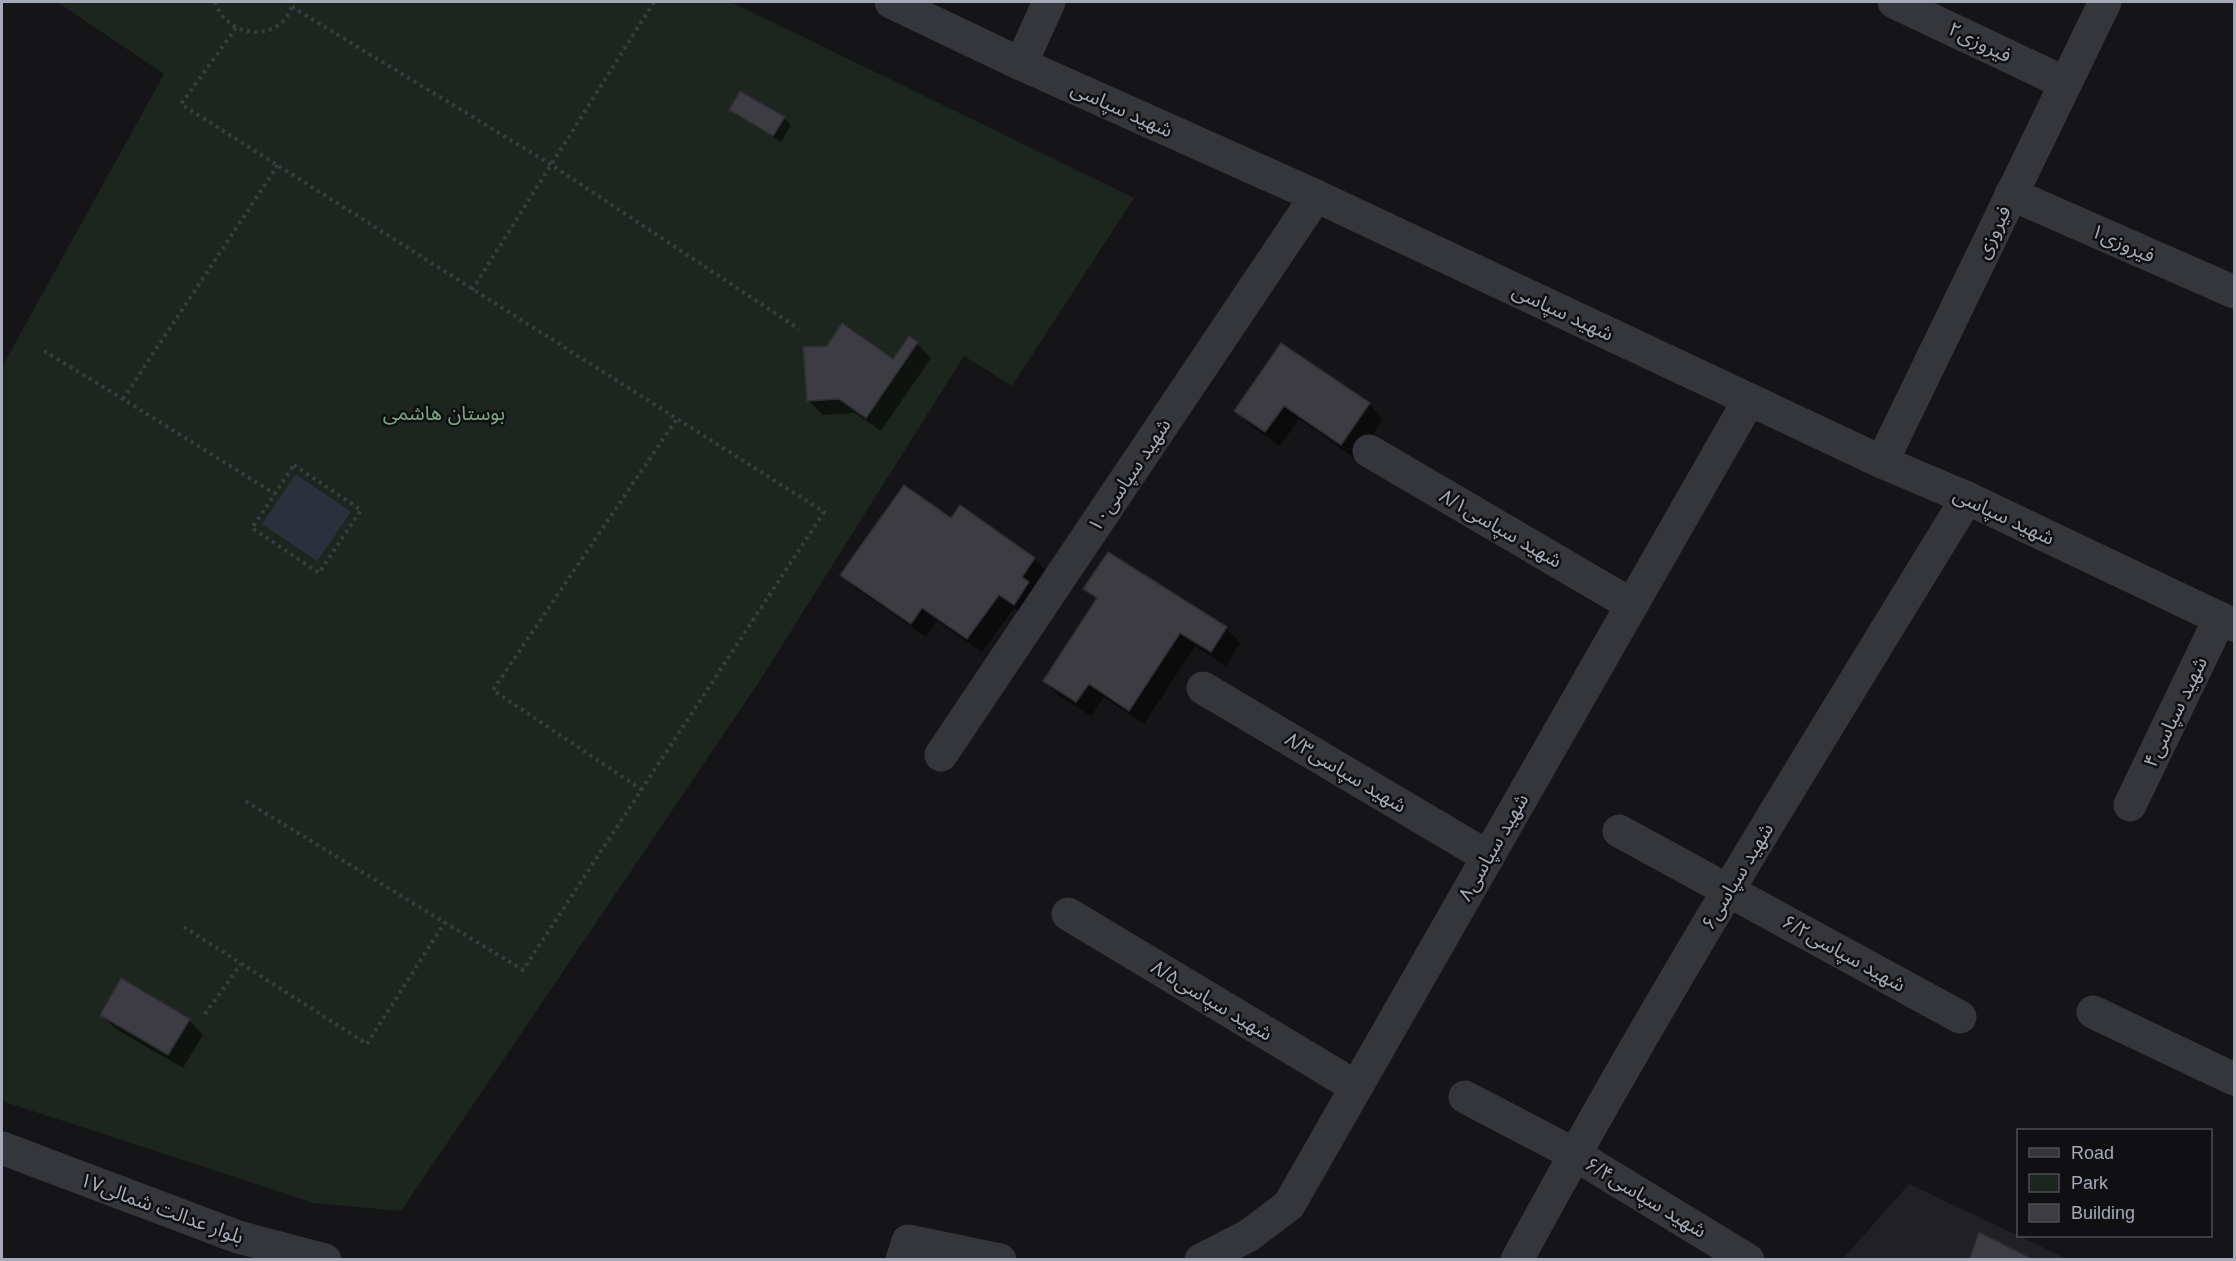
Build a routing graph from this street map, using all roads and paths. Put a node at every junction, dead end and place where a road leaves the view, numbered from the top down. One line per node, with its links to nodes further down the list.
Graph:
1 (215, 2): 8 (path)
2 (654, 2): 11 (path)
3 (891, 2): 9 (street, شهید سپاسی)
4 (1049, 2): 9 (street)
5 (1894, 2): 10 (street, فیروزی۲)
6 (2104, 2): 10 (street, فیروزی)
7 (293, 4): 8 (path); 11 (path)
8 (236, 28): 12 (path)
9 (1021, 64): 14 (street, شهید سپاسی)
10 (2065, 83): 13 (street, فیروزی)
11 (550, 164): 15 (path); 17 (path)
12 (278, 165): 15 (path); 19 (path)
13 (2011, 194): 16 (street, فیروزی۱); 23 (street, فیروزی)
14 (1316, 196): 20 (street, شهید سپاسی); 29 (street, شهید سپاسی۱۰)
15 (472, 290): 21 (path)
16 (2235, 292)
17 (799, 329)
18 (44, 351): 19 (path)
19 (123, 399): 24 (path)
20 (1749, 400): 23 (street, شهید سپاسی); 26 (street, شهید سپاسی۸)
21 (676, 420): 30 (path); 30 (path)
22 (1369, 451): 26 (street, شهید سپاسی۸/۱)
23 (1882, 462): 25 (street, شهید سپاسی)
24 (275, 494): 24 (path)
25 (1967, 498): 27 (street, شهید سپاسی); 35 (street, شهید سپاسی۶)
26 (1632, 605): 34 (street, شهید سپاسی۸)
27 (2227, 621): 32 (street, شهید سپاسی۴)
28 (1203, 688): 34 (street, شهید سپاسی۸/۳)
29 (941, 754)
30 (642, 790): 37 (path)
31 (242, 798): 37 (path)
32 (2130, 805)
33 (1619, 831): 35 (street, شهید سپاسی۶/۲)
34 (1488, 857): 44 (street, شهید سپاسی۸)
35 (1728, 889): 42 (street, شهید سپاسی۶/۲); 47 (street, شهید سپاسی۶)
36 (1068, 914): 44 (street, شهید سپاسی۸/۵)
37 (445, 922): 39 (path)
38 (184, 927): 39 (path)
39 (241, 964): 41 (path)
40 (2093, 1012): 43 (street)
41 (205, 1014)
42 (1960, 1017)
43 (2235, 1079)
44 (1356, 1087): 51 (street, شهید سپاسی۸)
45 (1465, 1097): 47 (street, شهید سپاسی۶/۴)
46 (2, 1148): 48 (street, بلوار عدالت شمالی۱۷)
47 (1574, 1154): 52 (street, شهید سپاسی۶); 53 (street, شهید سپاسی۶/۴)
48 (325, 1260)
49 (902, 1260): 50 (street)
50 (1000, 1260)
51 (1201, 1260)
52 (1517, 1260)
53 (1748, 1260)

